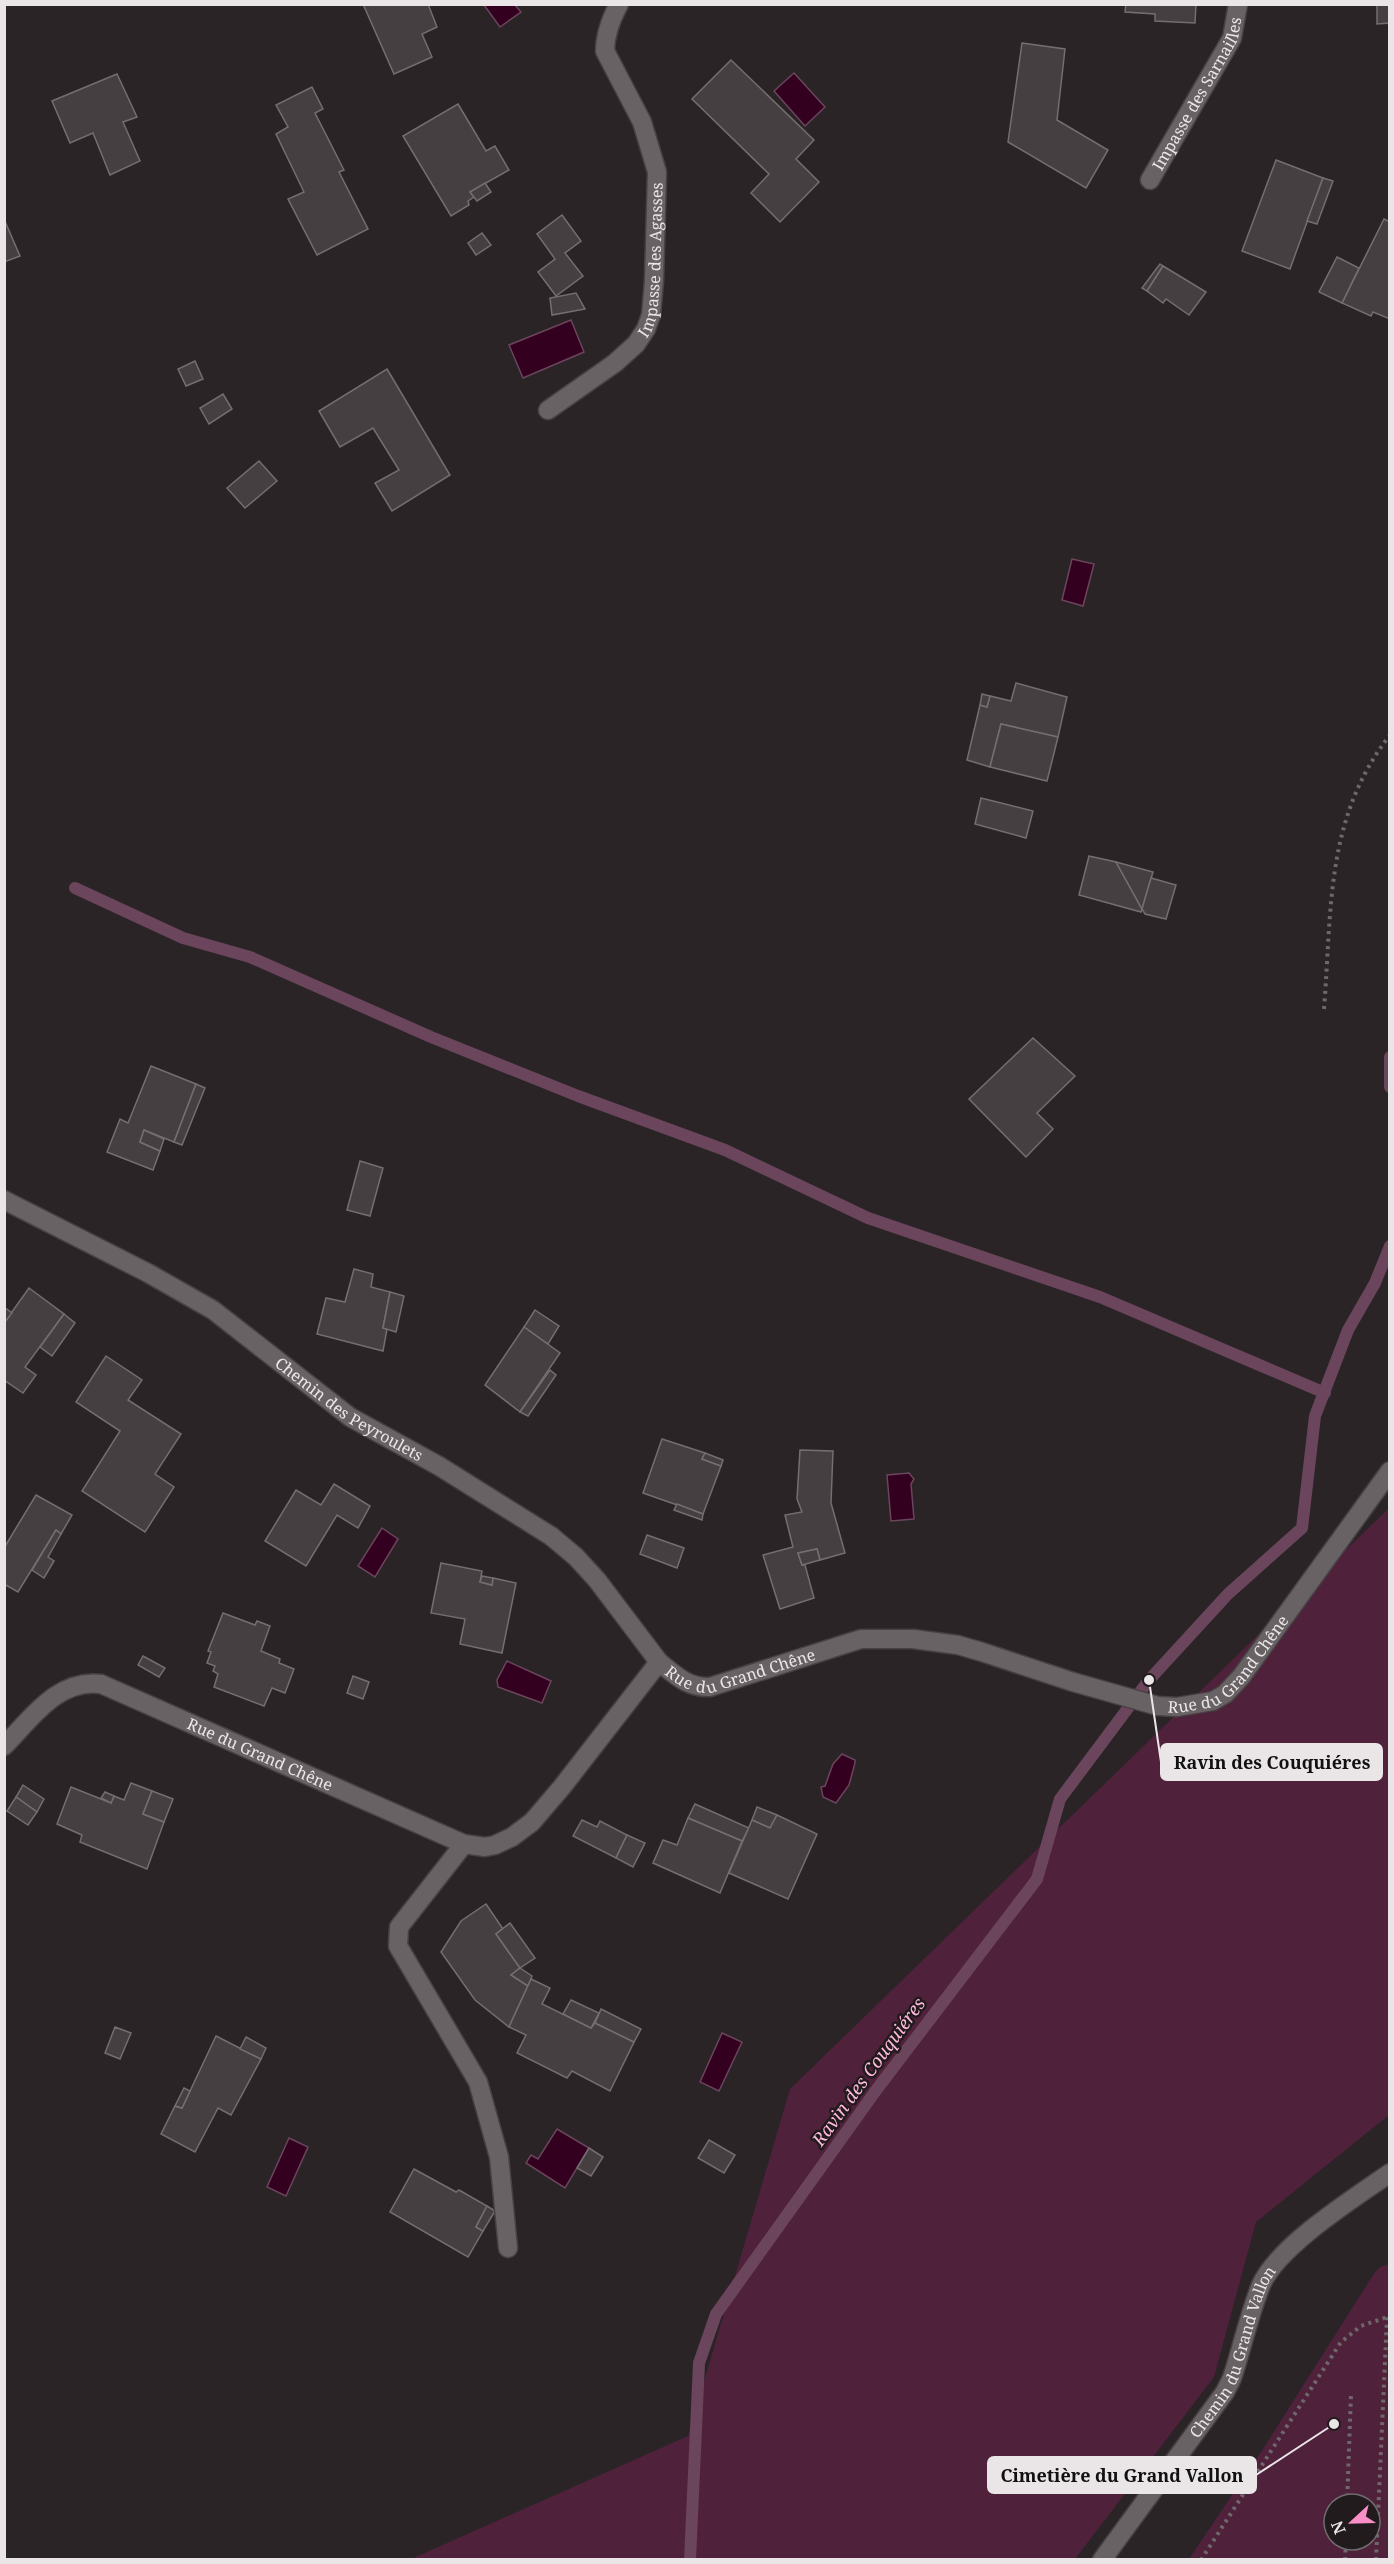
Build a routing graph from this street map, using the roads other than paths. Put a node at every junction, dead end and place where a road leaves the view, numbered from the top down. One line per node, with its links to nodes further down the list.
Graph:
1 (619, 4): 4 (street, Impasse des Agasses)
2 (1238, 4): 3 (street, Impasse des Sarnailles)
3 (1149, 180)
4 (548, 410)
5 (4, 1200): 7 (street, Chemin des Peyroulets)
6 (1389, 1471): 7 (street, Rue du Grand Chêne)
7 (659, 1662): 9 (street, Rue du Grand Chêne)
8 (4, 1746): 9 (street, Rue du Grand Chêne)
9 (464, 1844): 11 (street)
10 (1389, 2173): 12 (street, Chemin du Grand Vallon)
11 (508, 2248)
12 (1102, 2559)

